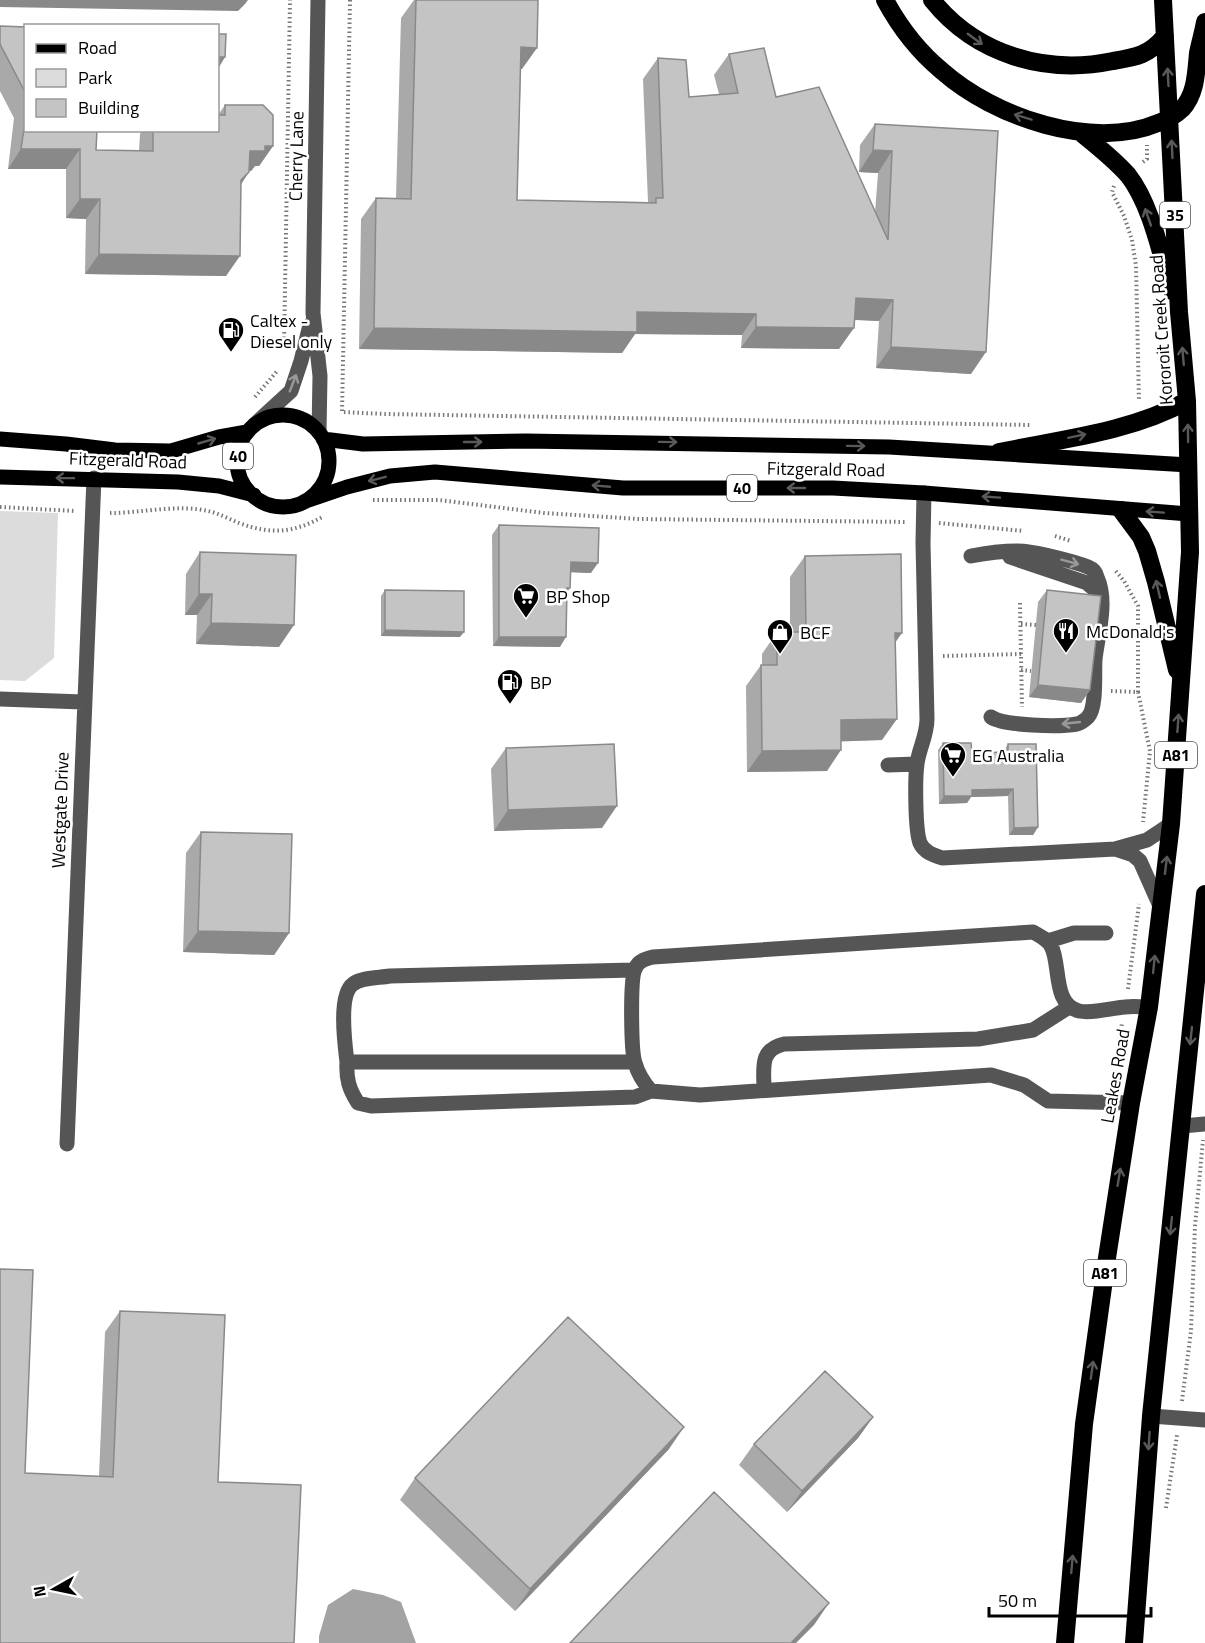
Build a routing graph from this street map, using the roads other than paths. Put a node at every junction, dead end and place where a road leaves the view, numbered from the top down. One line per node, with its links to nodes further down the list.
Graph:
1 (318, 0): 10 (street, Cherry Lane)
2 (885, 0): 8 (highway, one-way to 2)
3 (932, 0): 6 (highway, one-way to 6)
4 (1163, 0): 6 (highway, Kororoit Creek Road / 35)
5 (1205, 22): 7 (highway)
6 (1165, 36): 7 (highway, Kororoit Creek Road / 35, one-way to 6)
7 (1170, 118): 8 (highway); 9 (highway, Kororoit Creek Road / 35, one-way to 7)
8 (1080, 132): 9 (highway, one-way to 8)
9 (1179, 312): 11 (highway, Kororoit Creek Road / 35, one-way to 9)
10 (313, 313): 12 (street, Cherry Lane, one-way to 10); 13 (street, Cherry Lane)
11 (1187, 401): 15 (highway, one-way to 11); 16 (highway, Kororoit Creek Road / 35, one-way to 11)
12 (251, 429): 13 (main road, 40); 14 (main road, Fitzgerald Road / 40, one-way to 12); 20 (main road, 40)
13 (321, 435): 15 (main road, Fitzgerald Road / 40, one-way to 15); 21 (main road)
14 (0, 439)
15 (999, 452): 16 (main road, Fitzgerald Road / 40)
16 (1197, 465): 23 (highway, Kororoit Creek Road)
17 (0, 477): 18 (main road, Fitzgerald Road / 40, one-way to 17)
18 (94, 478): 20 (main road, Fitzgerald Road / 40); 27 (street, Westgate Drive)
19 (924, 493): 21 (main road, Fitzgerald Road / 40, one-way to 21); 22 (main road, Fitzgerald Road / 40, one-way to 19); 29 (street)
20 (254, 495): 21 (main road, 40)
21 (306, 501)
22 (1121, 510): 23 (main road, Fitzgerald Road / 40, one-way to 22); 25 (highway, one-way to 22)
23 (1197, 515): 25 (highway, Leakes Road / A81)
24 (971, 556): 28 (street, one-way to 28)
25 (1181, 687): 31 (highway, Leakes Road / A81, one-way to 25)
26 (0, 699): 27 (street)
27 (83, 702): 47 (street, Westgate Drive)
28 (991, 717)
29 (917, 764): 30 (street); 32 (street)
30 (888, 765)
31 (1171, 824): 32 (street); 34 (highway, Leakes Road / A81, one-way to 31)
32 (1115, 849): 34 (street)
33 (1205, 894): 46 (highway, one-way to 46)
34 (1160, 906): 39 (highway, Leakes Road / A81, one-way to 34)
35 (1106, 933): 36 (street)
36 (1048, 941): 37 (street); 38 (street)
37 (634, 970): 40 (street); 41 (street)
38 (1069, 1007): 39 (street); 42 (street)
39 (1149, 1007): 44 (highway, Leakes Road / A81)
40 (347, 1062): 41 (street); 43 (street)
41 (634, 1062): 43 (street)
42 (764, 1089): 43 (street); 44 (street)
43 (651, 1091)
44 (1131, 1103): 50 (highway, Leakes Road / A81, one-way to 44)
45 (1205, 1124): 46 (street)
46 (1182, 1126): 48 (highway, one-way to 48)
47 (67, 1143)
48 (1151, 1416): 49 (street); 51 (highway, one-way to 51)
49 (1205, 1420)
50 (1065, 1643)
51 (1134, 1643)

